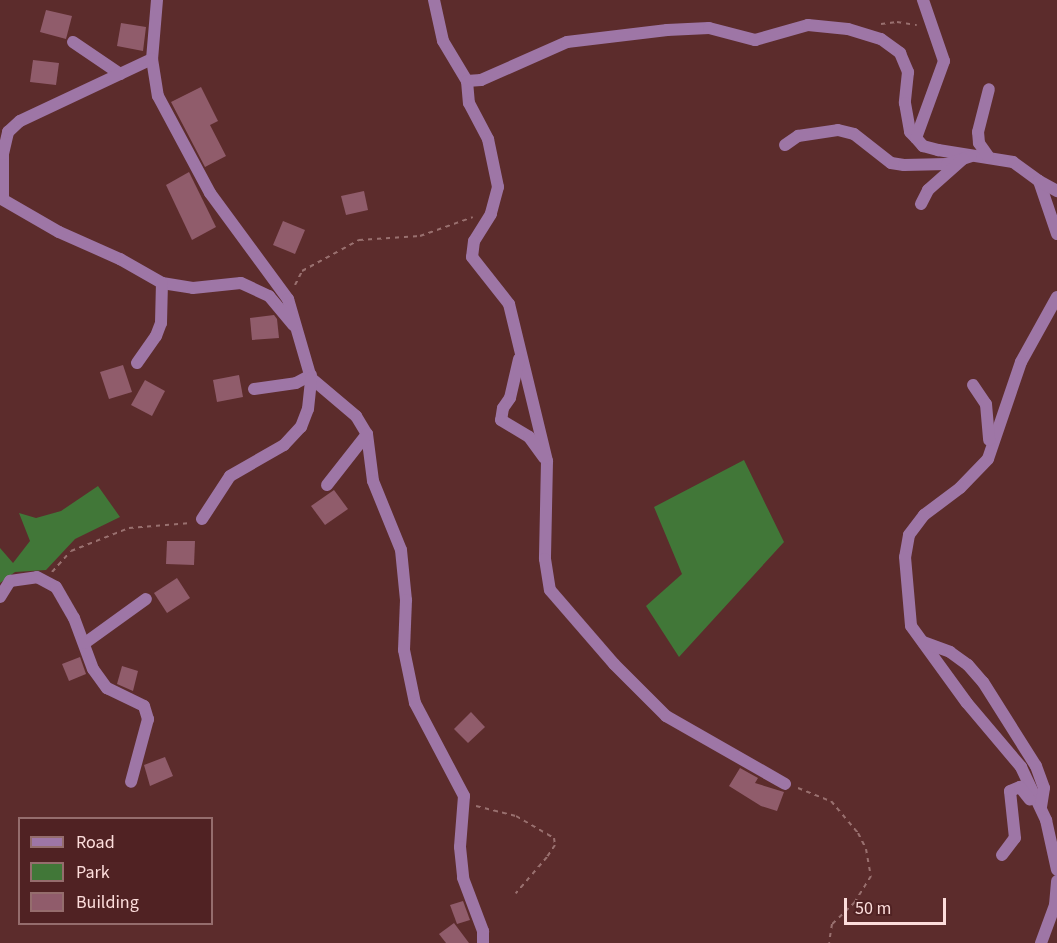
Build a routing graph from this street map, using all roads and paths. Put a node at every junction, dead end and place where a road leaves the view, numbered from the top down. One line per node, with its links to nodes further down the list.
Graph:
1 (157, 0): 7 (street)
2 (434, 0): 9 (street)
3 (923, 0): 5 (street)
4 (872, 26): 5 (path)
5 (932, 28): 11 (street)
6 (73, 42): 8 (street)
7 (152, 59): 8 (street); 23 (street)
8 (120, 74): 17 (street)
9 (467, 81): 11 (street); 25 (street)
10 (989, 89): 14 (street)
11 (916, 138): 13 (street)
12 (785, 145): 13 (street)
13 (969, 156): 14 (street); 18 (street)
14 (987, 156): 15 (street)
15 (1039, 181): 16 (street); 20 (street)
16 (1057, 191)
17 (2, 199): 21 (street)
18 (921, 204)
19 (479, 210): 23 (path)
20 (1057, 234)
21 (162, 283): 24 (street); 26 (street)
22 (1057, 297): 31 (street)
23 (288, 299): 24 (street)
24 (299, 332): 27 (street)
25 (520, 345): 32 (street); 32 (street)
26 (137, 363)
27 (311, 376): 29 (street); 30 (street); 34 (street)
28 (973, 385): 31 (street)
29 (254, 388)
30 (367, 434): 33 (street); 42 (street)
31 (988, 459): 38 (street)
32 (547, 461): 41 (street)
33 (327, 485)
34 (202, 519): 35 (path)
35 (44, 581): 36 (street); 39 (street)
36 (0, 597)
37 (146, 598): 39 (street)
38 (922, 642): 43 (street); 43 (street)
39 (85, 643): 40 (street)
40 (131, 782)
41 (785, 784): 49 (path)
42 (464, 804): 47 (path); 48 (street)
43 (1043, 815): 44 (street); 45 (street)
44 (1002, 855)
45 (1057, 870)
46 (1057, 881): 50 (street)
47 (516, 893)
48 (483, 943)
49 (829, 943)
50 (1041, 943)

